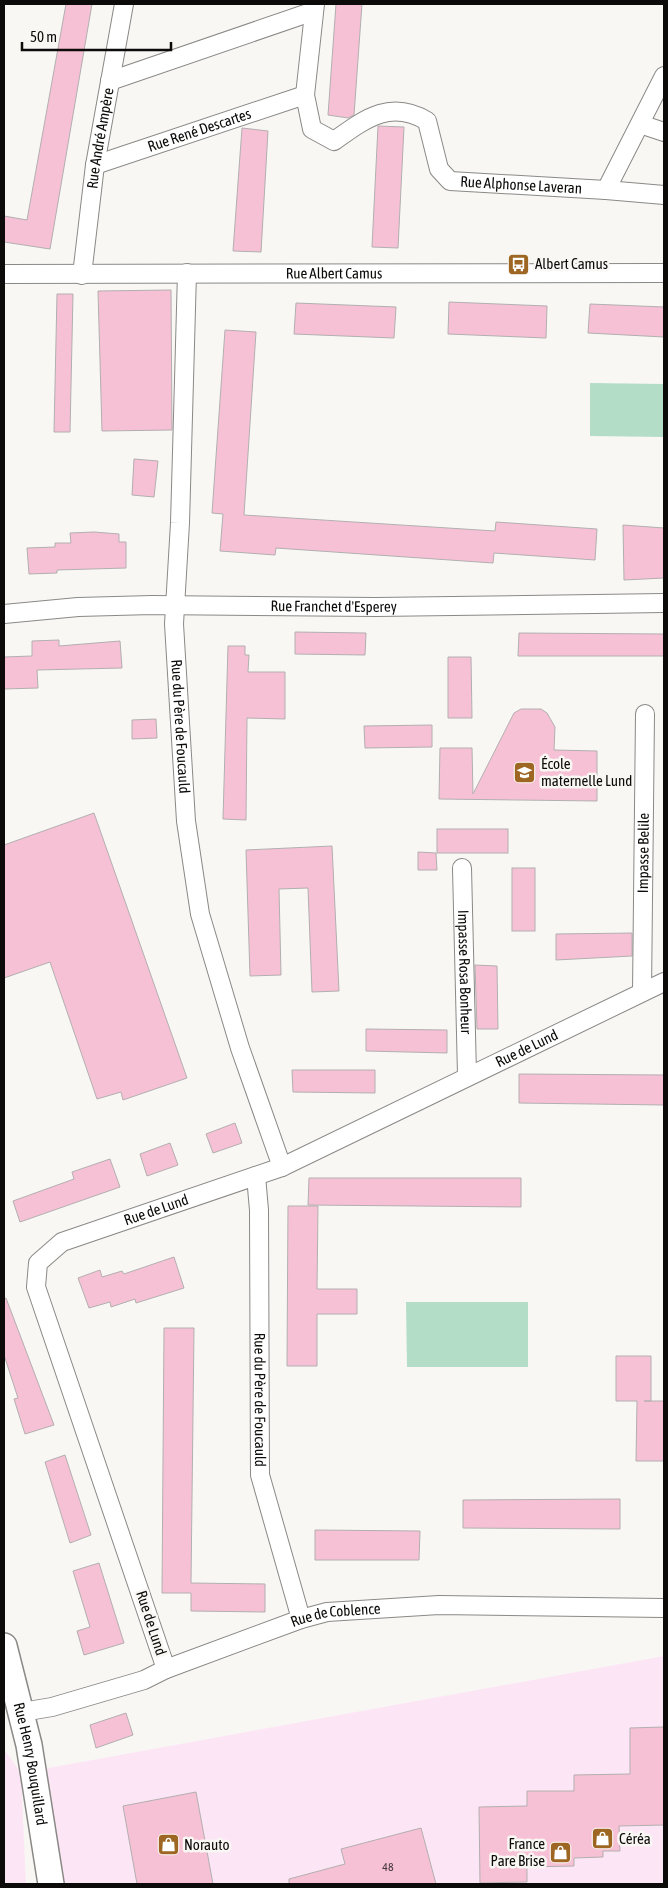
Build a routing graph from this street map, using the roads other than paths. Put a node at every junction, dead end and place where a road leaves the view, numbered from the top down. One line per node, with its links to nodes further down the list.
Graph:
1 (124, 4): 4 (street, Rue André Ampère)
2 (314, 7): 4 (street); 5 (street, Rue Alphonse Laveran)
3 (664, 76): 6 (street)
4 (110, 81): 8 (street, Rue André Ampère)
5 (305, 95): 8 (street, Rue René Descartes); 9 (street, Rue Alphonse Laveran)
6 (640, 124): 7 (street); 9 (street)
7 (664, 132)
8 (95, 165): 14 (street, Rue André Ampère)
9 (606, 190): 10 (street)
10 (664, 195)
11 (664, 272): 12 (street, Rue Albert Camus)
12 (186, 273): 14 (street, Rue Albert Camus); 16 (street, Rue du Père de Foucauld)
13 (4, 274): 14 (street, Rue Albert Camus)
14 (82, 275)
15 (664, 603): 16 (street, Rue Franchet d'Esperey)
16 (174, 605): 17 (street, Rue Franchet d'Esperey); 23 (street, Rue du Père de Foucauld)
17 (4, 614)
18 (645, 714): 21 (street, Impasse Belile)
19 (462, 868): 22 (street, Impasse Rosa Bonheur)
20 (664, 982): 21 (street, Rue de Lund)
21 (642, 992): 22 (street, Rue de Lund)
22 (467, 1075): 23 (street, Rue de Lund)
23 (282, 1167): 24 (street, Rue de Lund)
24 (256, 1176): 26 (street, Rue du Père de Foucauld); 28 (street, Rue de Lund)
25 (664, 1608): 26 (street, Rue de Coblence)
26 (301, 1619): 28 (street, Rue de Coblence)
27 (4, 1646): 29 (main road, Rue Henry Bouquillard)
28 (166, 1668): 29 (street, Rue de Coblence)
29 (22, 1712): 30 (main road, Rue Henry Bouquillard)
30 (51, 1884)

